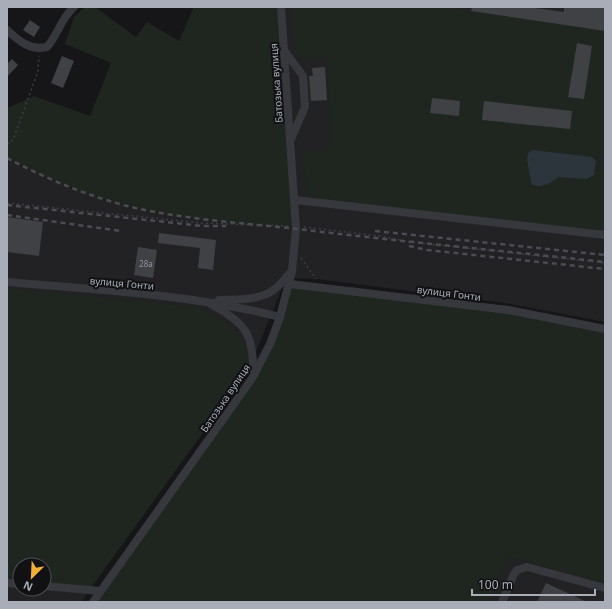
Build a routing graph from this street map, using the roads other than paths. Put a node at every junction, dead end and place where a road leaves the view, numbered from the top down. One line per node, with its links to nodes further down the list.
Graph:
1 (74, 7): 3 (street)
2 (281, 7): 4 (street, Батозька вулиця)
3 (7, 30)
4 (284, 49): 5 (street, Батозька вулиця); 5 (street)
5 (290, 140): 6 (street, Батозька вулиця)
6 (295, 200): 7 (street); 8 (street, Батозька вулиця)
7 (605, 235)
8 (292, 271): 10 (street, Батозька вулиця); 11 (street)
9 (7, 282): 11 (street, вулиця Гонти)
10 (290, 284): 12 (street, Батозька вулиця); 13 (street, вулиця Гонти)
11 (204, 300): 12 (street, вулиця Гонти); 14 (street)
12 (280, 317): 14 (street, Батозька вулиця)
13 (605, 329)
14 (253, 378): 17 (street, Батозька вулиця)
15 (52, 587): 17 (street)
16 (605, 588): 19 (street)
17 (100, 591): 18 (street, Батозька вулиця)
18 (93, 602)
19 (502, 602)

